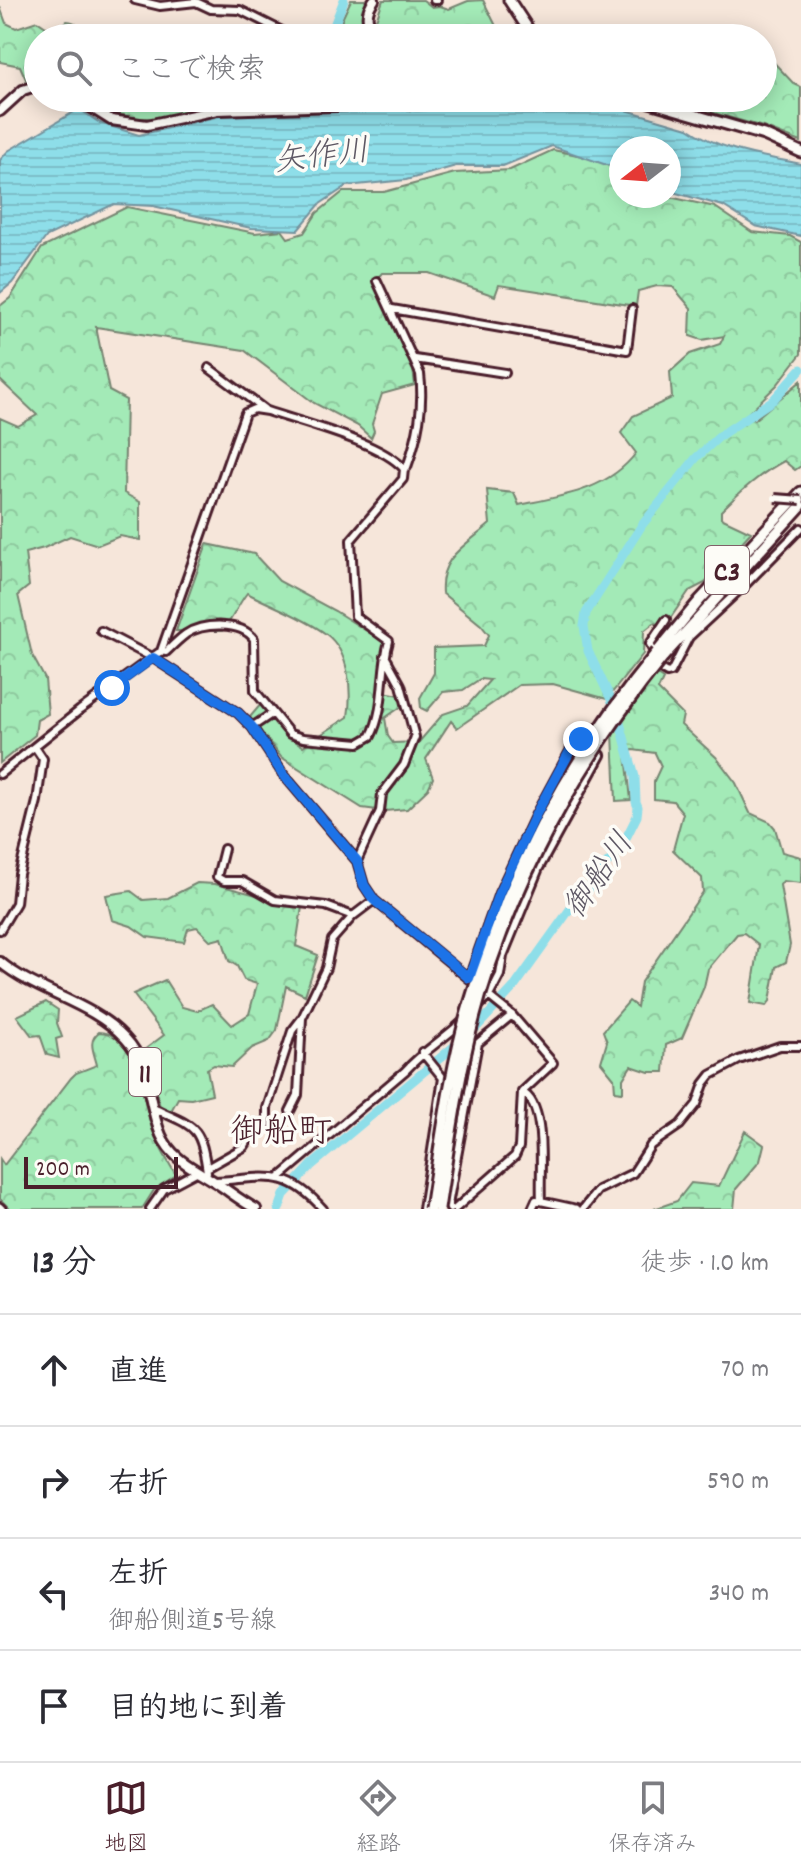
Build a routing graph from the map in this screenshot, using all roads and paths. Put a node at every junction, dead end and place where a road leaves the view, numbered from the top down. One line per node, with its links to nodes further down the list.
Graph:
1 (135, 0): 4 (street)
2 (374, 0): 5 (main road)
3 (509, 0): 6 (highway)
4 (268, 24)
5 (369, 24)
6 (525, 24)
7 (24, 90): 8 (main road)
8 (0, 111)
9 (98, 112): 10 (main road)
10 (208, 112)
11 (684, 112): 12 (highway)
12 (801, 152)
13 (377, 281): 14 (street)
14 (392, 309): 15 (street); 16 (street)
15 (632, 309)
16 (415, 359): 18 (street); 20 (street)
17 (209, 368): 19 (street)
18 (505, 373)
19 (267, 411): 20 (street); 27 (street)
20 (404, 469): 29 (street)
21 (801, 492): 28 (highway, C3)
22 (775, 498): 23 (street, bridge)
23 (801, 503): 28 (highway, C3)
24 (801, 528): 25 (street)
25 (666, 620)
26 (101, 631): 30 (street)
27 (161, 651): 30 (street); 31 (street)
28 (660, 654): 67 (highway, C3, bridge); 68 (highway, C3, bridge)
29 (385, 656): 31 (street); 38 (street)
30 (153, 658): 32 (street); 33 (street)
31 (273, 713): 32 (street)
32 (252, 727): 38 (street)
33 (35, 747): 34 (street); 43 (street)
34 (0, 774)
35 (536, 814): 36 (street); 36 (street); 39 (street)
36 (558, 830): 41 (street)
37 (224, 849): 42 (street)
38 (357, 861): 40 (street)
39 (499, 893): 41 (street); 45 (street)
40 (374, 900): 42 (street); 45 (street)
41 (522, 911): 46 (street)
42 (353, 916): 48 (street)
43 (0, 930)
44 (0, 962): 54 (main road, 11)
45 (469, 978): 46 (street)
46 (490, 997): 47 (street); 50 (street)
47 (509, 1013): 51 (street); 53 (street)
48 (302, 1018): 55 (street); 56 (street)
49 (801, 1046): 72 (street)
50 (423, 1054): 52 (street); 58 (street)
51 (522, 1092): 62 (street); 69 (street)
52 (441, 1096): 53 (street); 59 (street)
53 (467, 1096): 61 (street)
54 (153, 1108): 56 (street); 57 (main road, 11)
55 (290, 1111)
56 (207, 1168): 60 (street)
57 (196, 1172): 60 (main road, 11); 63 (street)
58 (280, 1177): 60 (street); 65 (street)
59 (427, 1178): 61 (street); 66 (street)
60 (211, 1180): 64 (main road, 11)
61 (452, 1182): 69 (street)
62 (541, 1200): 70 (street); 71 (street)
63 (150, 1209)
64 (256, 1209)
65 (323, 1209)
66 (423, 1209)
67 (430, 1209)
68 (439, 1209)
69 (453, 1209)
70 (532, 1209)
71 (577, 1209)
72 (583, 1209)

